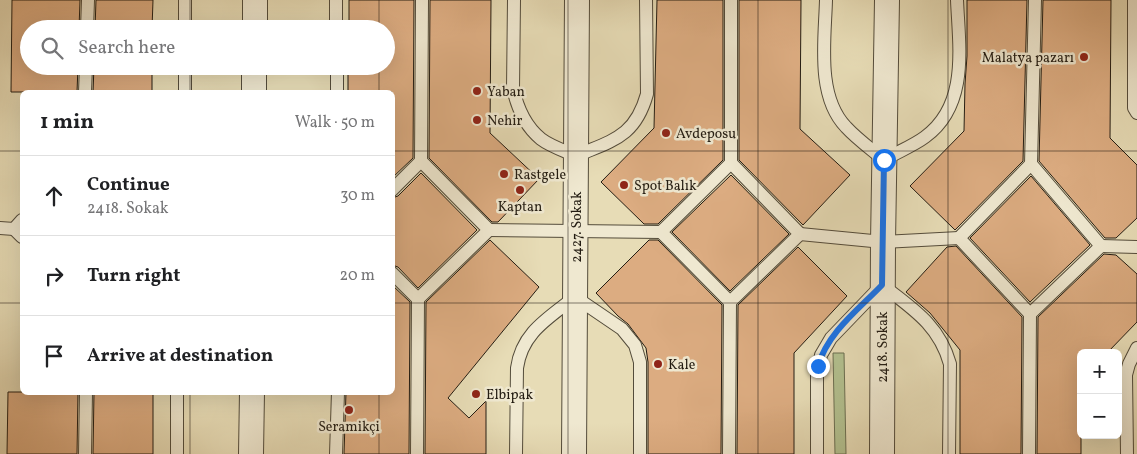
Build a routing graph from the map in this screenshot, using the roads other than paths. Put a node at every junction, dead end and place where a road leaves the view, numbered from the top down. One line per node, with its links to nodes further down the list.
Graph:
1 (88, 0): 15 (lane)
2 (184, 0): 16 (lane)
3 (255, 0): 17 (street)
4 (336, 0): 18 (lane)
5 (422, 0): 30 (lane)
6 (514, 0): 28 (lane)
7 (577, 0): 28 (street, 2427. Sokak)
8 (646, 0): 28 (lane)
9 (731, 0): 31 (lane)
10 (826, 0): 29 (lane)
11 (887, 0): 29 (street, 2418. Sokak)
12 (957, 0): 29 (lane)
13 (1035, 0): 32 (lane)
14 (1134, 0): 27 (lane)
15 (87, 20)
16 (185, 20)
17 (255, 20)
18 (336, 20)
19 (86, 75): 23 (lane)
20 (185, 75): 24 (lane)
21 (254, 75): 25 (street)
22 (337, 75): 26 (lane)
23 (85, 90)
24 (185, 90)
25 (254, 90)
26 (337, 90)
27 (1137, 113)
28 (576, 156): 37 (street, 2427. Sokak)
29 (884, 160): 41 (street, 2418. Sokak)
30 (421, 161): 33 (lane); 36 (lane)
31 (731, 164): 38 (lane); 39 (lane)
32 (1031, 164): 40 (lane); 42 (lane)
33 (395, 187)
34 (0, 228): 35 (lane)
35 (20, 228)
36 (488, 230): 37 (lane); 47 (lane)
37 (576, 232): 38 (lane); 46 (street, 2427. Sokak)
38 (661, 232): 48 (lane)
39 (800, 234): 41 (lane); 48 (lane)
40 (959, 238): 41 (lane); 49 (lane)
41 (883, 242): 45 (street, 2418. Sokak)
42 (1101, 246): 43 (lane); 49 (lane)
43 (1137, 248)
44 (395, 276): 47 (lane)
45 (882, 285): 64 (lane); 65 (street, 2418. Sokak); 66 (lane)
46 (575, 297): 60 (lane); 61 (street, 2427. Sokak); 62 (lane)
47 (418, 299): 59 (lane)
48 (730, 302): 63 (lane)
49 (1030, 314): 67 (lane)
50 (1137, 348): 68 (lane)
51 (86, 395): 55 (lane)
52 (177, 395): 56 (lane)
53 (252, 395): 57 (street)
54 (338, 395): 58 (lane)
55 (85, 454)
56 (177, 454)
57 (252, 454)
58 (336, 454)
59 (417, 454)
60 (516, 454)
61 (574, 454)
62 (640, 454)
63 (729, 454)
64 (817, 454)
65 (882, 454)
66 (949, 454)
67 (1030, 454)
68 (1127, 454)

